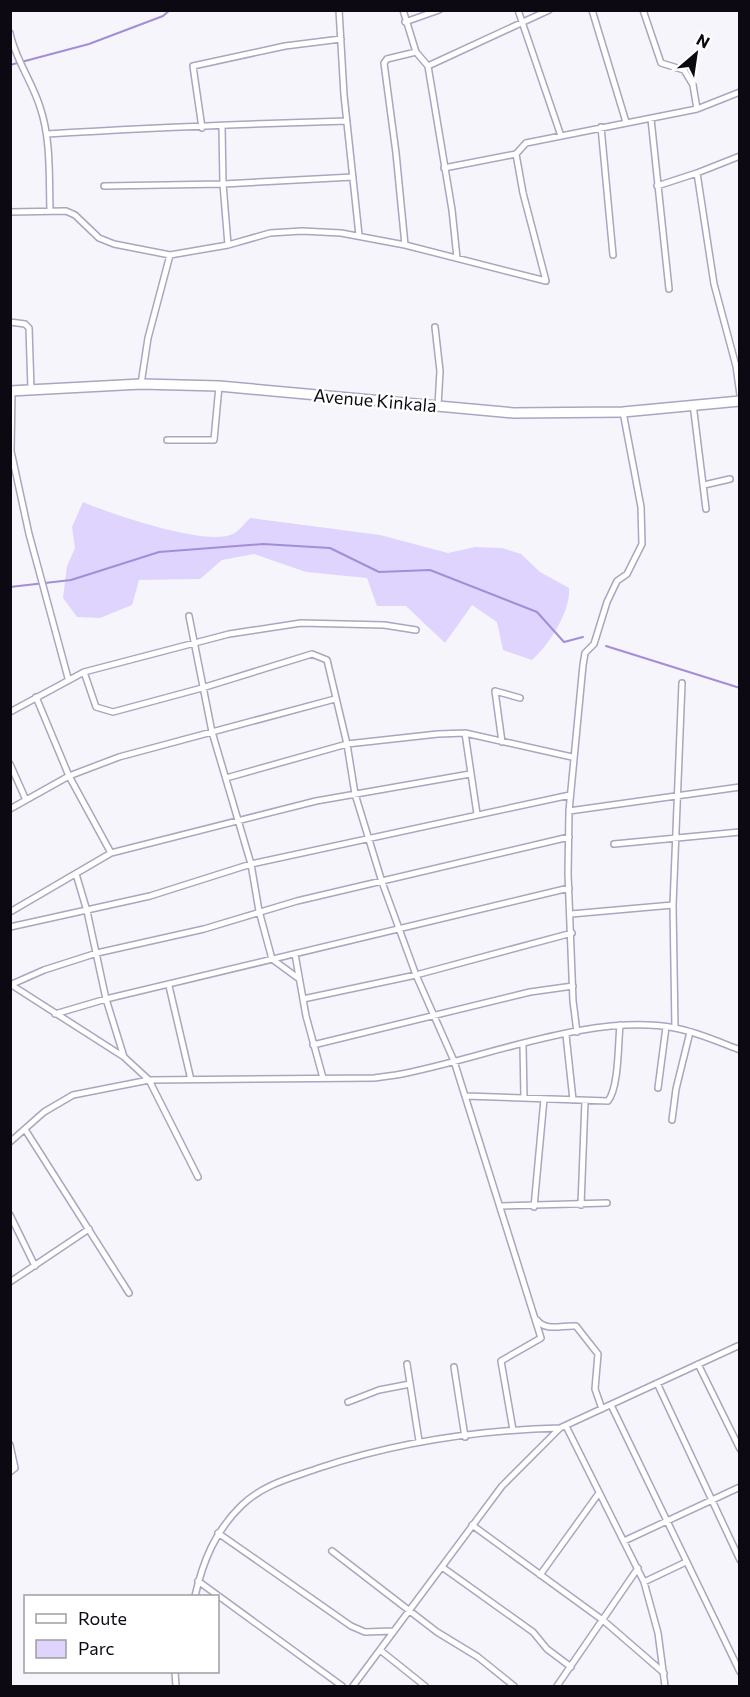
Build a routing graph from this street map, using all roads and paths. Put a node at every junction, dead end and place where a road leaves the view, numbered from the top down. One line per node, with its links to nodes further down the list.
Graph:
1 (339, 10): 11 (street)
2 (403, 10): 8 (street)
3 (439, 10): 8 (street)
4 (518, 10): 9 (street)
5 (549, 10): 9 (street)
6 (592, 10): 18 (street)
7 (643, 10): 15 (street)
8 (405, 22): 12 (street)
9 (522, 22): 13 (street); 23 (street)
10 (10, 33): 22 (street)
11 (341, 39): 17 (street); 21 (street)
12 (416, 52): 13 (street); 35 (street)
13 (428, 66): 26 (street)
14 (740, 92): 15 (street)
15 (697, 109): 16 (street)
16 (651, 119): 18 (street); 31 (street)
17 (347, 121): 19 (street); 28 (street)
18 (626, 122): 20 (street)
19 (222, 127): 21 (street); 29 (street)
20 (601, 127): 23 (street); 38 (street)
21 (202, 128): 22 (street)
22 (47, 134): 32 (street)
23 (561, 136): 24 (street)
24 (516, 154): 26 (street); 39 (street)
25 (740, 156): 27 (street)
26 (444, 168): 39 (street)
27 (697, 173): 31 (street); 47 (street)
28 (353, 177): 29 (street); 34 (street)
29 (223, 184): 30 (street); 36 (street)
30 (104, 186)
31 (657, 186): 40 (street)
32 (50, 210): 33 (street); 37 (street)
33 (10, 212)
34 (359, 235): 35 (street); 36 (street)
35 (405, 245): 39 (street)
36 (228, 246): 37 (street)
37 (170, 255): 43 (street)
38 (613, 255)
39 (457, 258)
40 (669, 289)
41 (10, 322): 45 (street)
42 (435, 327): 50 (street)
43 (141, 384): 44 (main road, Avenue Kinkala); 45 (main road, Avenue Kinkala)
44 (219, 386): 50 (main road, Avenue Kinkala); 52 (street)
45 (31, 389): 46 (main road, Avenue Kinkala)
46 (11, 391): 53 (street)
47 (740, 394)
48 (740, 401): 49 (main road, Avenue Kinkala)
49 (693, 404): 51 (main road, Avenue Kinkala); 55 (street)
50 (438, 406): 51 (main road, Avenue Kinkala)
51 (623, 412): 72 (street)
52 (167, 440)
53 (11, 451): 61 (street)
54 (730, 479): 55 (street)
55 (704, 485): 56 (street)
56 (706, 509)
57 (189, 616): 59 (street)
58 (416, 630): 59 (street)
59 (195, 643): 60 (street); 63 (street)
60 (84, 672): 61 (street); 63 (street)
61 (68, 678): 64 (street)
62 (682, 684): 79 (street)
63 (202, 688): 66 (street); 68 (street)
64 (36, 697): 67 (street); 75 (street)
65 (520, 698): 70 (street)
66 (335, 699): 68 (street); 71 (street)
67 (10, 712)
68 (212, 732): 75 (street); 76 (street)
69 (465, 733): 70 (street); 71 (street); 74 (street)
70 (502, 742): 72 (street)
71 (347, 744): 76 (street); 78 (street)
72 (572, 757): 80 (street)
73 (10, 764): 81 (street)
74 (470, 774): 78 (street); 84 (street)
75 (69, 776): 81 (street); 91 (street)
76 (226, 778): 85 (street)
77 (740, 786): 79 (street)
78 (355, 794): 85 (street); 88 (street)
79 (677, 794): 83 (street); 89 (street)
80 (570, 795): 83 (street); 84 (street)
81 (26, 800): 82 (street)
82 (10, 809)
83 (569, 811): 87 (street)
84 (477, 814): 88 (street)
85 (237, 820): 91 (street); 92 (street)
86 (740, 832): 89 (street)
87 (569, 837): 94 (street); 95 (street)
88 (369, 839): 92 (street); 94 (street)
89 (678, 840): 90 (street); 96 (street)
90 (614, 844)
91 (111, 853): 93 (street)
92 (251, 864): 97 (street); 98 (street)
93 (76, 874): 97 (street); 99 (street)
94 (382, 882): 98 (street); 102 (street)
95 (569, 888): 100 (street); 102 (street)
96 (673, 905): 100 (street); 118 (street)
97 (87, 911): 101 (street); 104 (street)
98 (259, 911): 104 (street); 106 (street)
99 (10, 912)
100 (571, 914): 103 (street)
101 (10, 927)
102 (399, 928): 105 (street); 107 (street)
103 (572, 933): 107 (street); 111 (street)
104 (98, 953): 109 (street); 112 (street)
105 (295, 954): 106 (street); 108 (street)
106 (272, 959): 108 (street); 110 (street)
107 (416, 975): 113 (street); 115 (street)
108 (298, 978): 113 (street)
109 (11, 984): 114 (street)
110 (169, 986): 112 (street); 129 (street)
111 (573, 986): 115 (street); 119 (street)
112 (106, 999): 114 (street); 125 (street)
113 (303, 999): 122 (street)
114 (56, 1014): 125 (street)
115 (432, 1015): 122 (street); 126 (street)
116 (620, 1025): 117 (street); 119 (street); 135 (street)
117 (666, 1027): 118 (street); 130 (street)
118 (675, 1028): 120 (street)
119 (577, 1032): 121 (street)
120 (690, 1032): 124 (street); 136 (street)
121 (566, 1035): 123 (street); 134 (street)
122 (313, 1045): 127 (street)
123 (523, 1045): 126 (street); 132 (street)
124 (740, 1050)
125 (123, 1057): 128 (street)
126 (454, 1061): 127 (street); 131 (street)
127 (323, 1078): 129 (street)
128 (149, 1080): 129 (street); 137 (street); 139 (street)
129 (191, 1080)
130 (658, 1088)
131 (466, 1096): 132 (street); 142 (street)
132 (524, 1098): 133 (street)
133 (544, 1099): 134 (street); 143 (street)
134 (573, 1100): 135 (street)
135 (585, 1101): 141 (street)
136 (672, 1120)
137 (26, 1131): 138 (street); 145 (street)
138 (10, 1142)
139 (198, 1177)
140 (607, 1203): 141 (street)
141 (580, 1205): 143 (street)
142 (500, 1206): 143 (street); 149 (street)
143 (534, 1207)
144 (10, 1215): 146 (street)
145 (89, 1229): 146 (street); 148 (street)
146 (35, 1266): 147 (street)
147 (10, 1282)
148 (129, 1293)
149 (533, 1313): 158 (street); 160 (street)
150 (738, 1349): 152 (street)
151 (407, 1364): 155 (street)
152 (698, 1364): 154 (street); 164 (street)
153 (454, 1367): 161 (street)
154 (657, 1383): 157 (street); 168 (street)
155 (410, 1384): 156 (street); 162 (street)
156 (348, 1402)
157 (611, 1405): 158 (street); 169 (street)
158 (602, 1410): 159 (street)
159 (563, 1427): 160 (street); 167 (street); 170 (street)
160 (513, 1430): 161 (street)
161 (465, 1437): 162 (street)
162 (419, 1441): 171 (street)
163 (10, 1445): 165 (street)
164 (740, 1449)
165 (10, 1472)
166 (740, 1487): 168 (street)
167 (598, 1493): 172 (street); 178 (street)
168 (712, 1500): 169 (street); 174 (street)
169 (667, 1521): 172 (street); 175 (street)
170 (472, 1525): 176 (street); 178 (street)
171 (218, 1533): 179 (street); 186 (street)
172 (624, 1541): 177 (street)
173 (332, 1551): 184 (street)
174 (740, 1560)
175 (686, 1562): 180 (street); 189 (street)
176 (442, 1567): 184 (street); 188 (street)
177 (638, 1568): 180 (street); 185 (street)
178 (540, 1575): 185 (street)
179 (198, 1581): 181 (street); 182 (street)
180 (644, 1582): 190 (street)
181 (195, 1595)
182 (217, 1595)
183 (219, 1596): 191 (street)
184 (409, 1610): 186 (street); 194 (street)
185 (604, 1621): 188 (street); 190 (street)
186 (393, 1631): 187 (street)
187 (380, 1650): 192 (street); 193 (street)
188 (571, 1667): 195 (street)
189 (740, 1672)
190 (664, 1673): 196 (street)
191 (342, 1686)
192 (353, 1686)
193 (425, 1686)
194 (514, 1686)
195 (557, 1686)
196 (665, 1686)

